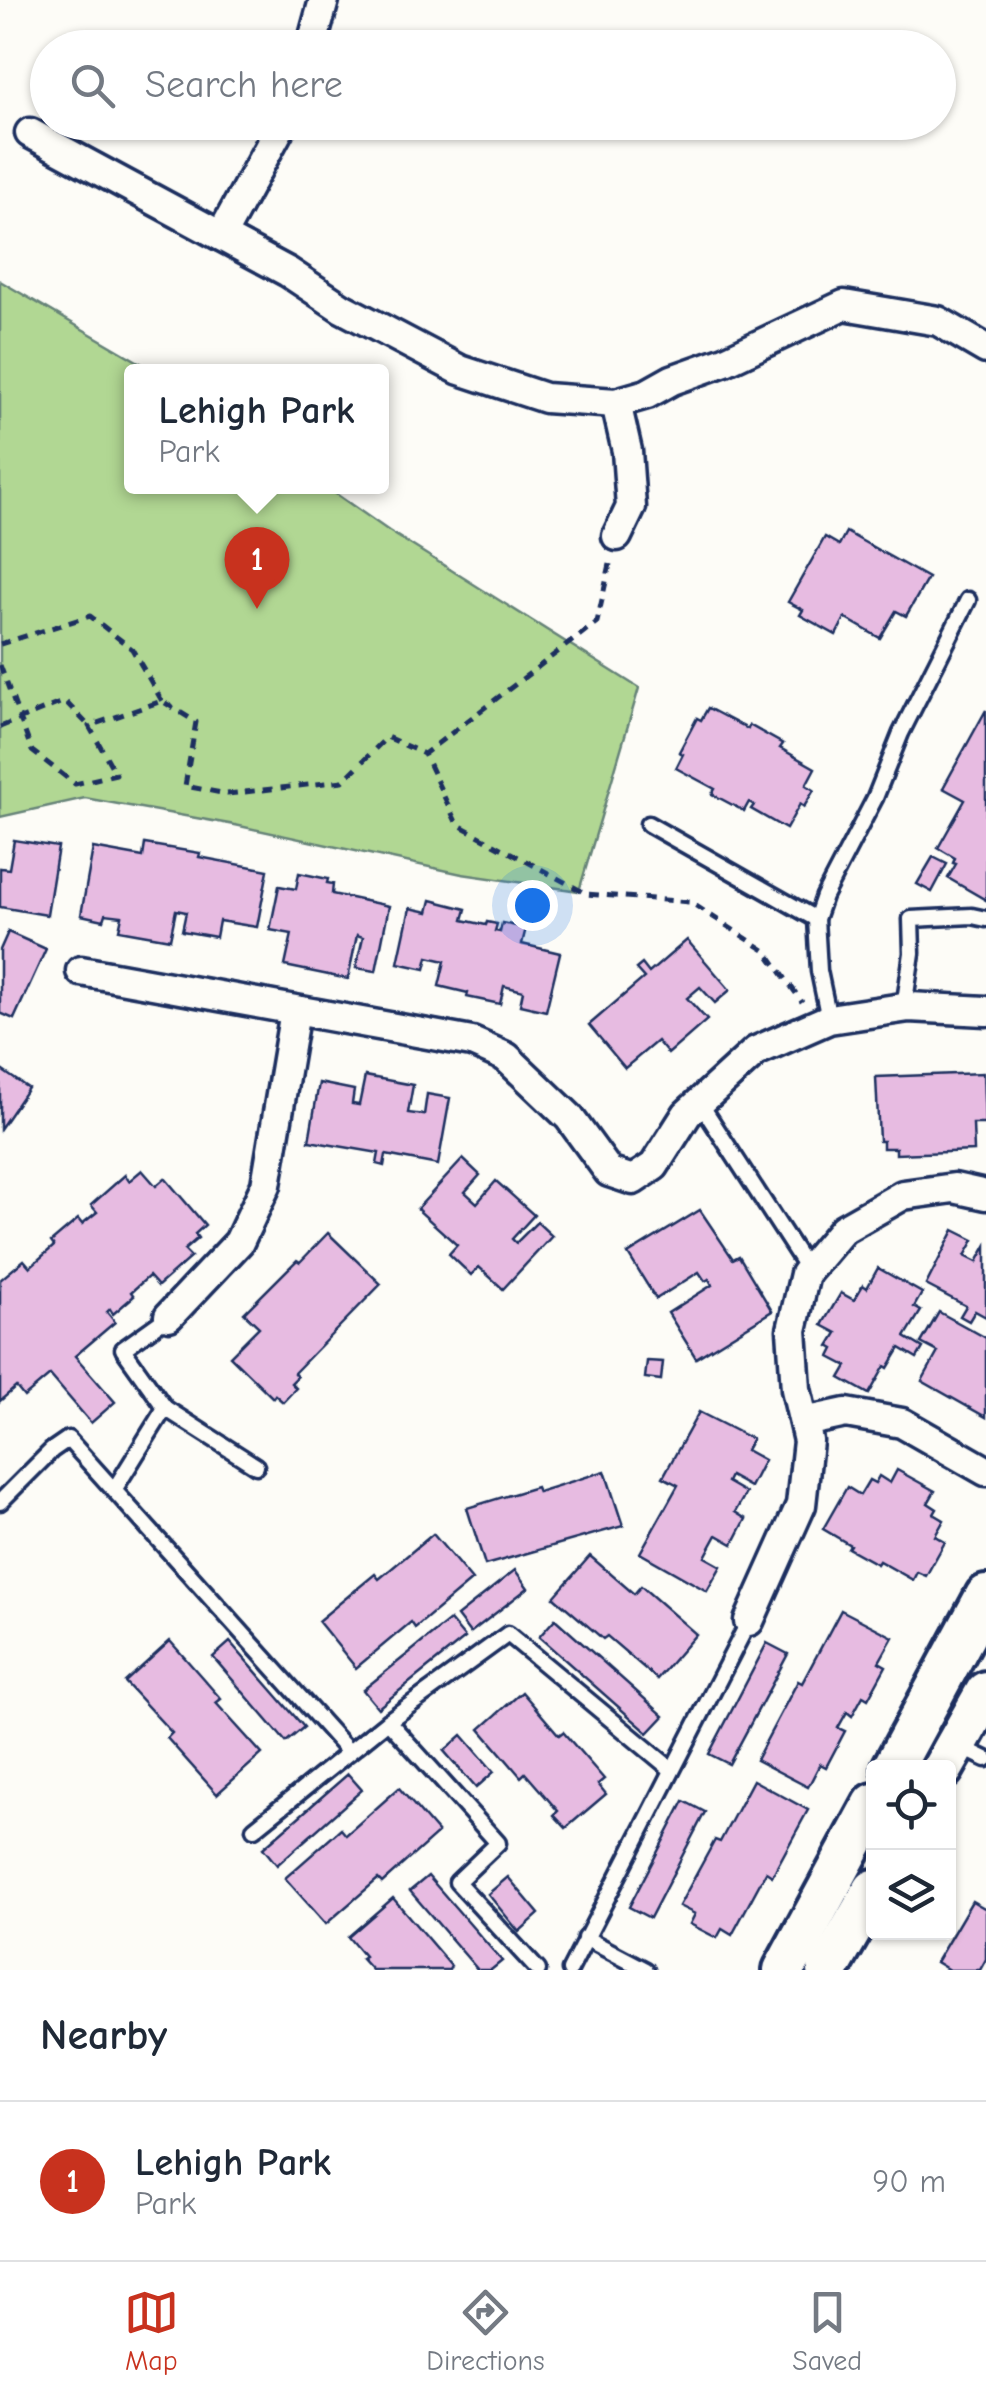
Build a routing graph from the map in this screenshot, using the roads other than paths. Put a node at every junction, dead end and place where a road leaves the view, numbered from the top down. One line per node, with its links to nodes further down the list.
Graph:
1 (324, 0): 2 (street)
2 (316, 30)
3 (43, 140): 5 (street)
4 (272, 140): 5 (street)
5 (220, 236): 7 (street)
6 (986, 349): 7 (street)
7 (616, 403): 8 (street)
8 (616, 536)
9 (968, 600): 11 (lane)
10 (648, 824): 11 (lane)
11 (816, 919): 17 (lane)
12 (986, 919): 14 (lane)
13 (81, 971): 15 (street)
14 (904, 1008): 16 (street); 17 (street)
15 (295, 1011): 18 (street); 21 (street)
16 (986, 1012)
17 (823, 1021): 18 (street)
18 (700, 1102): 20 (lane)
19 (986, 1195): 20 (street)
20 (808, 1270): 23 (street)
21 (169, 1316): 22 (lane)
22 (165, 1408): 24 (lane); 26 (lane)
23 (804, 1422): 25 (street); 29 (street)
24 (256, 1466)
25 (986, 1471)
26 (114, 1490): 27 (lane); 31 (lane)
27 (0, 1502)
28 (986, 1596): 32 (main road)
29 (749, 1620): 33 (lane)
30 (388, 1721): 31 (lane); 33 (lane); 38 (lane)
31 (349, 1752): 35 (lane)
32 (898, 1760)
33 (672, 1770): 37 (lane)
34 (866, 1819): 41 (main road)
35 (254, 1830)
36 (866, 1904): 42 (main road)
37 (586, 1938): 39 (lane); 40 (lane)
38 (538, 1970)
39 (570, 1970)
40 (646, 1970)
41 (784, 1970)
42 (828, 1970)

